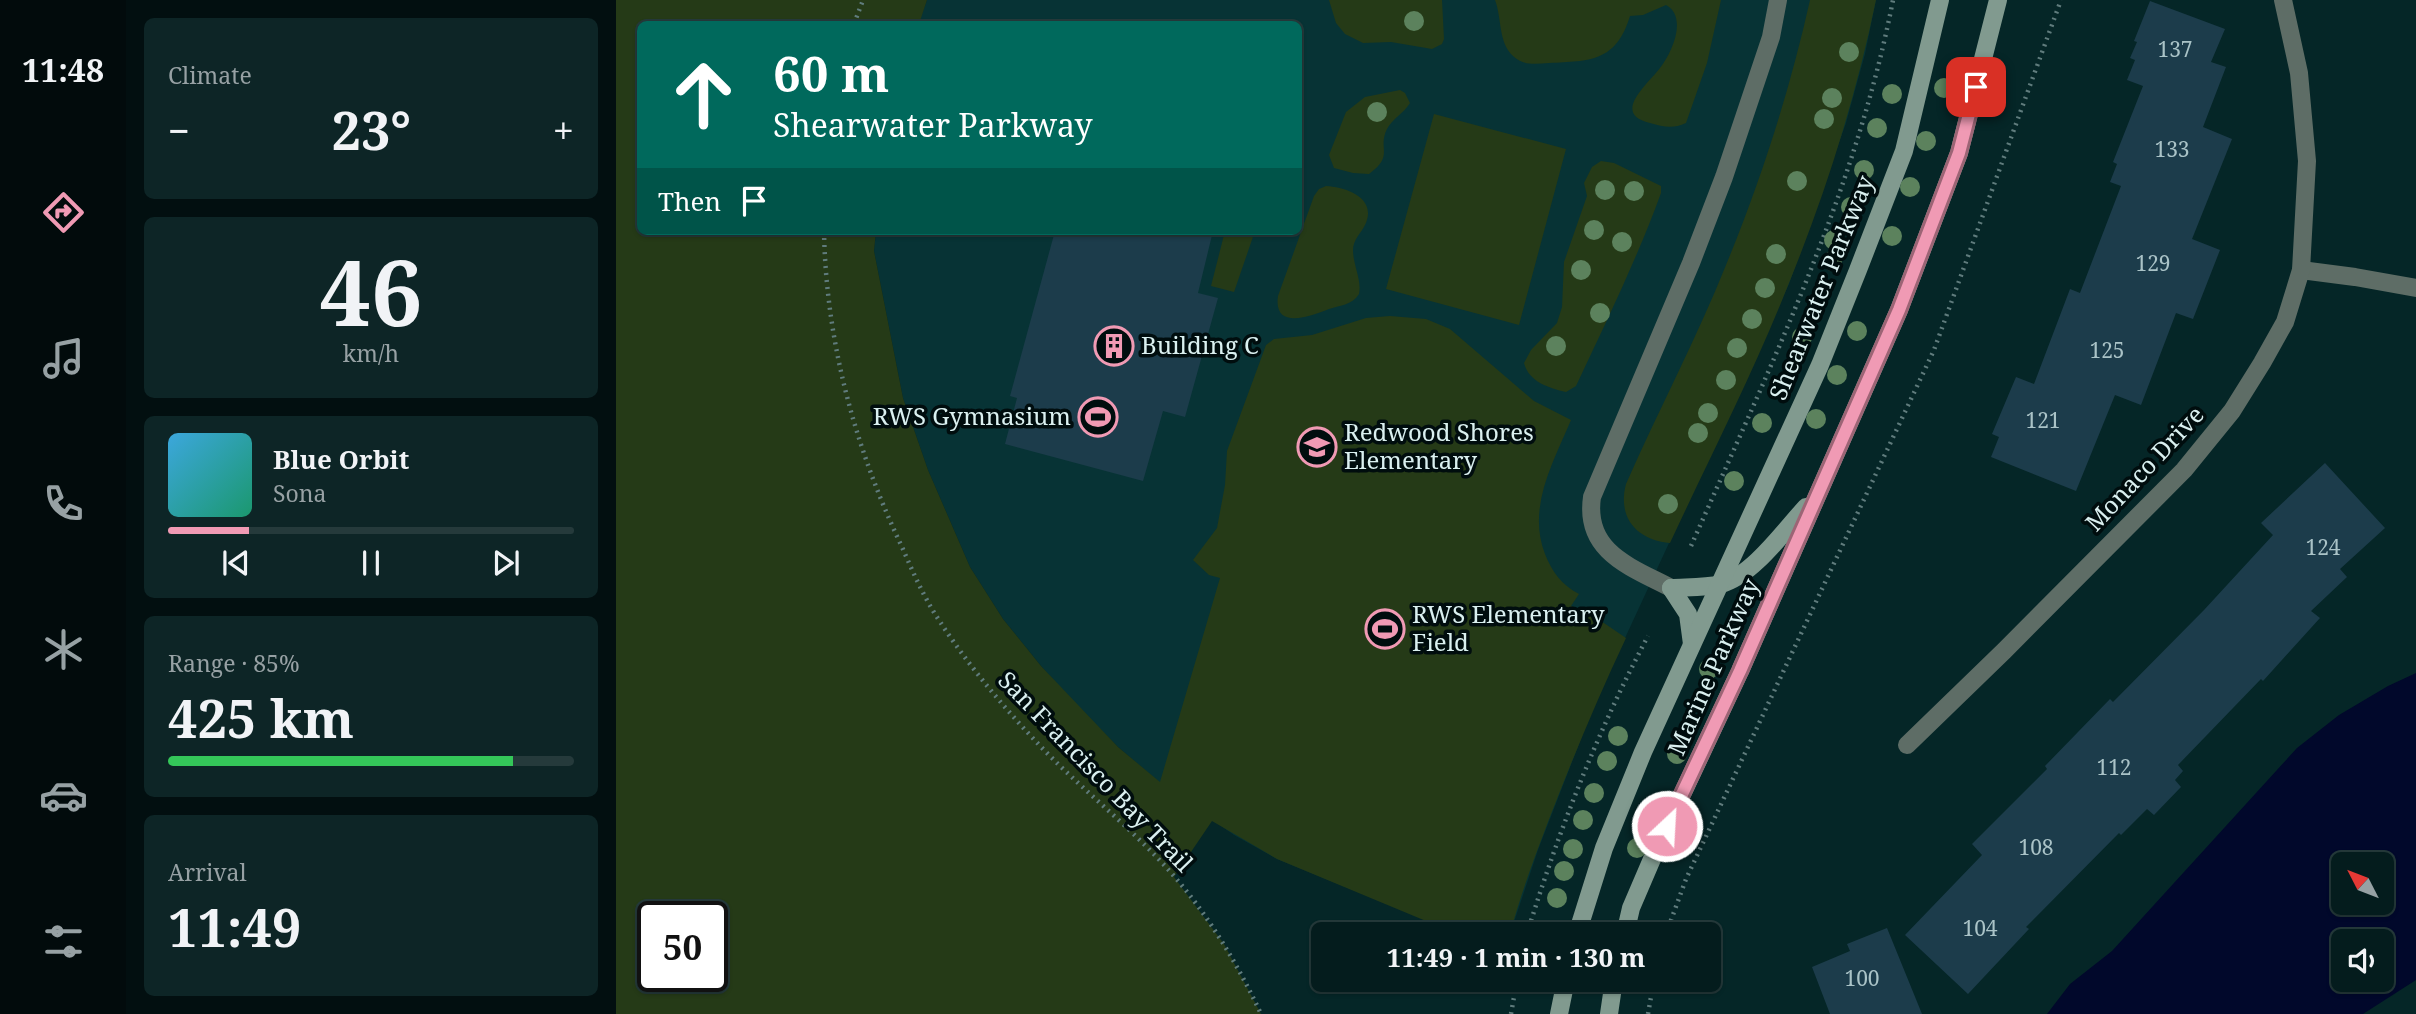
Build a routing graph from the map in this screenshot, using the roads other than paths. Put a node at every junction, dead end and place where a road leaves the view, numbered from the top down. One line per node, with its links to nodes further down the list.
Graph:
1 (1778, 0): 9 (street)
2 (1940, 0): 8 (main road, Shearwater Parkway)
3 (1998, 0): 7 (main road)
4 (2283, 0): 5 (street, Monaco Drive)
5 (2301, 270): 6 (street); 11 (street, Monaco Drive)
6 (2416, 288)
7 (1816, 497): 8 (main road); 13 (main road, Marine Parkway)
8 (1720, 584): 9 (main road); 10 (main road, Marine Parkway)
9 (1671, 588): 10 (main road)
10 (1692, 644): 12 (main road, Marine Parkway)
11 (1907, 745)
12 (1581, 922)
13 (1628, 922)
14 (1564, 992): 16 (main road)
15 (1612, 992): 17 (main road)
16 (1559, 1014)
17 (1609, 1014)

